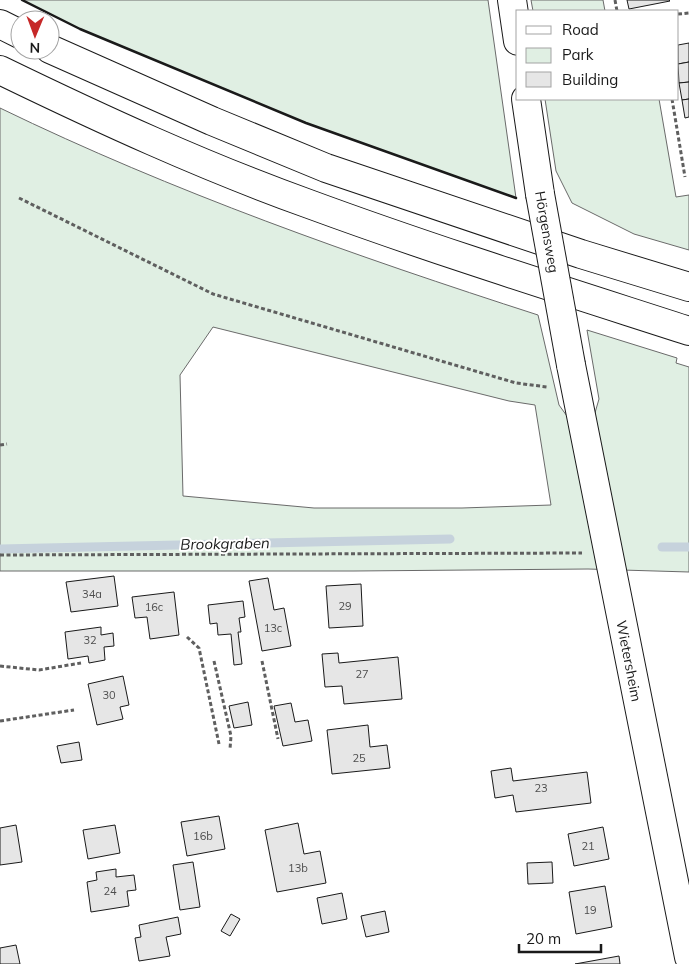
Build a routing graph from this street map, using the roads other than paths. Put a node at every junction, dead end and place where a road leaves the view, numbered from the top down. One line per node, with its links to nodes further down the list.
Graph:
1 (512, 0): 2 (main road)
2 (516, 27)
3 (60, 54): 6 (main road)
4 (0, 70): 7 (main road)
5 (526, 100): 8 (main road, Hörgensweg, bridge)
6 (689, 287)
7 (689, 331)
8 (573, 378): 9 (main road, Wietersheim)
9 (688, 942)

